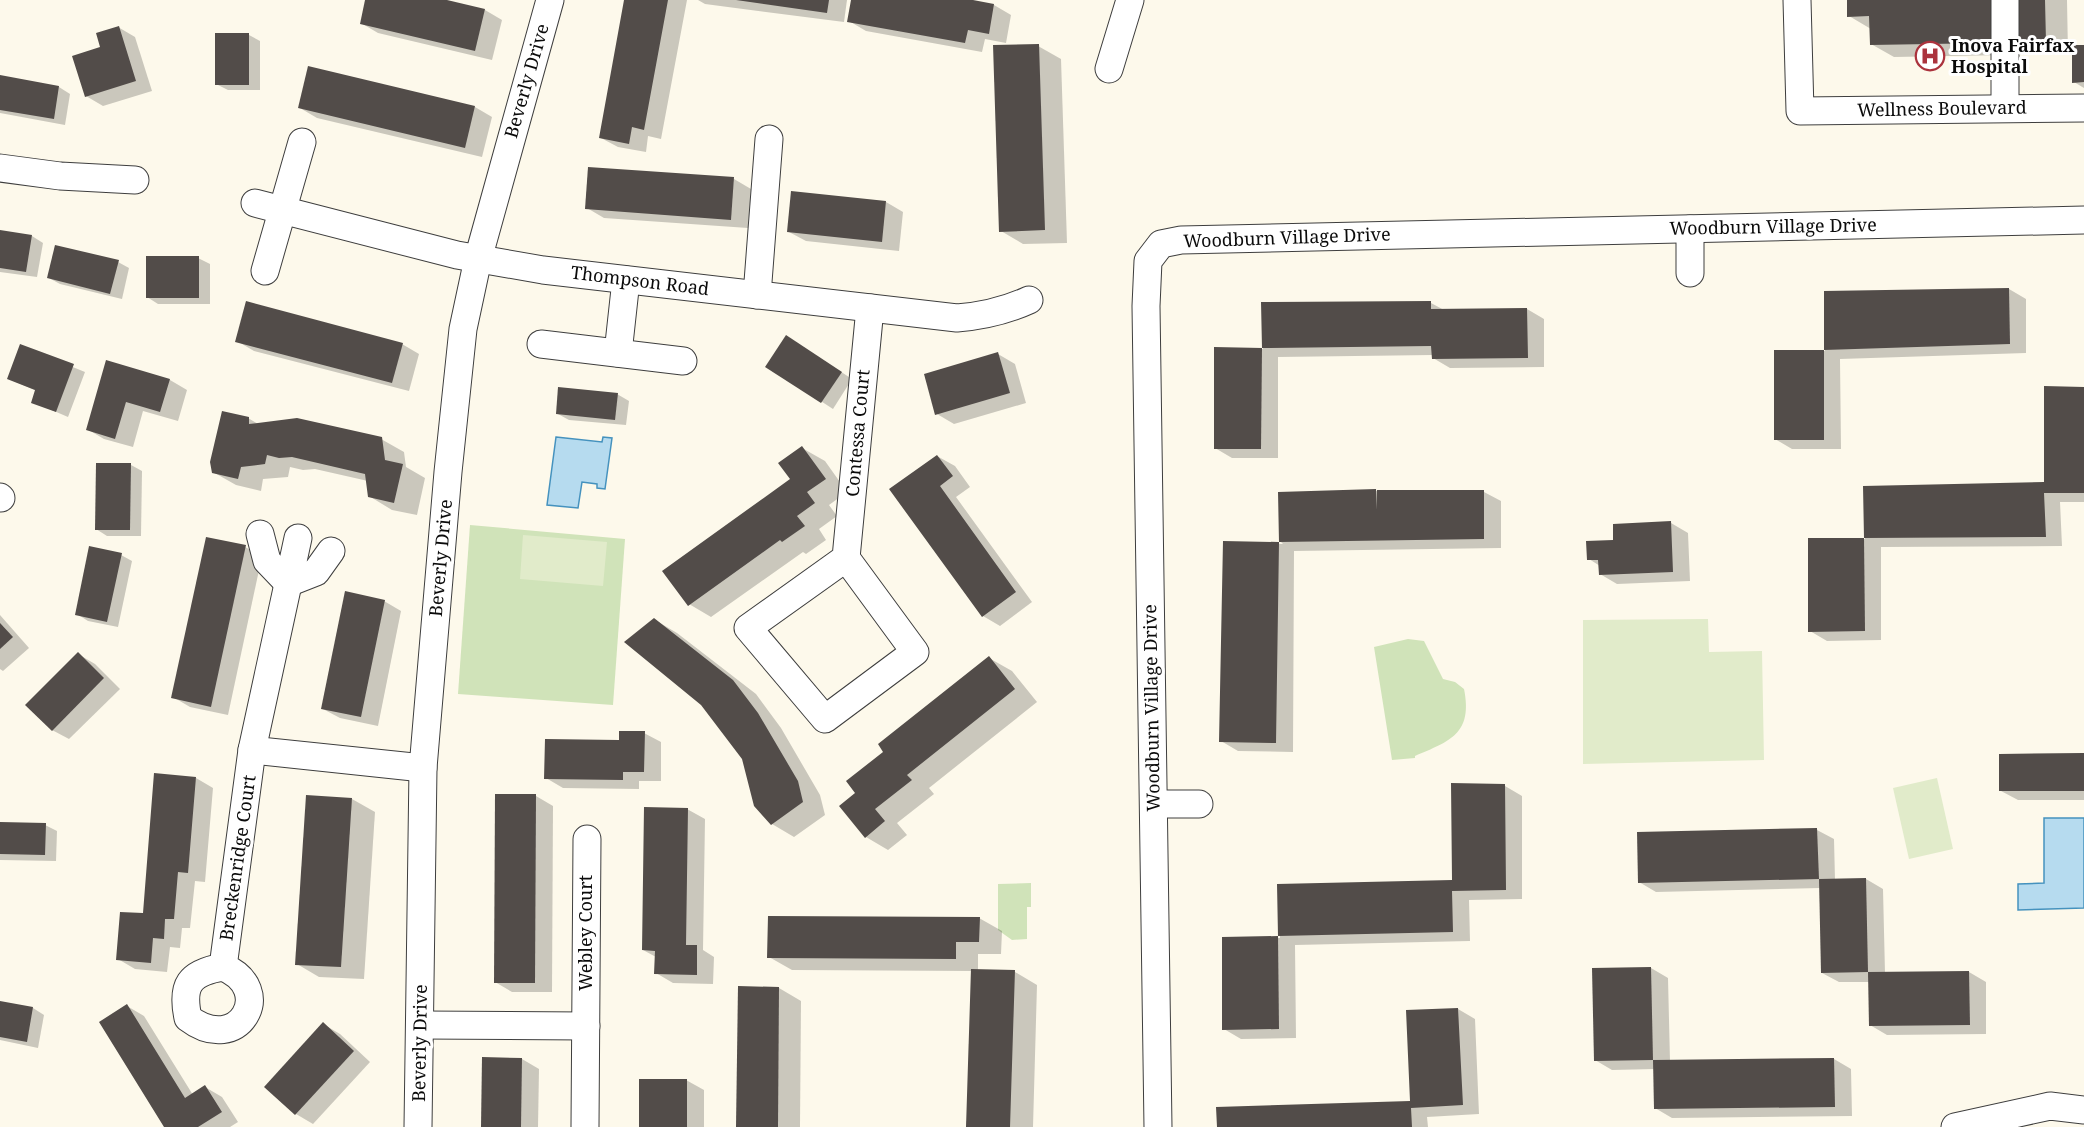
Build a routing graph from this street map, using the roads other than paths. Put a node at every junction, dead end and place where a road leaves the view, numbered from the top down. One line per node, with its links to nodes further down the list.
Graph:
1 (550, 0): 16 (street, Beverly Drive)
2 (1130, 0): 5 (street)
3 (1797, 0): 6 (street, Wellness Boulevard)
4 (2005, 0): 6 (street)
5 (1109, 69)
6 (2005, 107): 7 (street, Wellness Boulevard)
7 (2084, 108)
8 (769, 139): 20 (street)
9 (302, 142): 13 (street)
10 (0, 168): 11 (street)
11 (135, 180)
12 (255, 203): 13 (street, Thompson Road)
13 (283, 210): 16 (street, Thompson Road); 17 (street)
14 (2084, 220): 15 (street, Woodburn Village Drive)
15 (1690, 229): 18 (street); 33 (street, Woodburn Village Drive)
16 (478, 259): 19 (street, Thompson Road); 32 (street, Beverly Drive)
17 (265, 272)
18 (1690, 273)
19 (626, 280): 20 (street, Thompson Road); 24 (street)
20 (757, 295): 22 (street, Thompson Road)
21 (1029, 300): 22 (street, Thompson Road)
22 (870, 308): 29 (street, Contessa Court)
23 (542, 344): 24 (street)
24 (618, 353): 25 (street)
25 (683, 361)
26 (260, 534): 30 (street)
27 (298, 538): 30 (street, Breckenridge Court)
28 (331, 551): 30 (street)
29 (846, 558): 29 (street)
30 (288, 583): 31 (street, Breckenridge Court)
31 (252, 750): 32 (street, Breckenridge Court); 36 (street, Breckenridge Court)
32 (423, 768): 37 (street, Beverly Drive)
33 (1154, 804): 34 (street); 42 (street, Woodburn Village Drive)
34 (1199, 804)
35 (587, 839): 38 (street, Webley Court)
36 (223, 967)
37 (421, 1025): 38 (street); 40 (street, Beverly Drive)
38 (586, 1026): 41 (street, Webley Court)
39 (2084, 1110): 43 (street)
40 (418, 1127)
41 (585, 1127)
42 (1158, 1127)
43 (1955, 1127)

